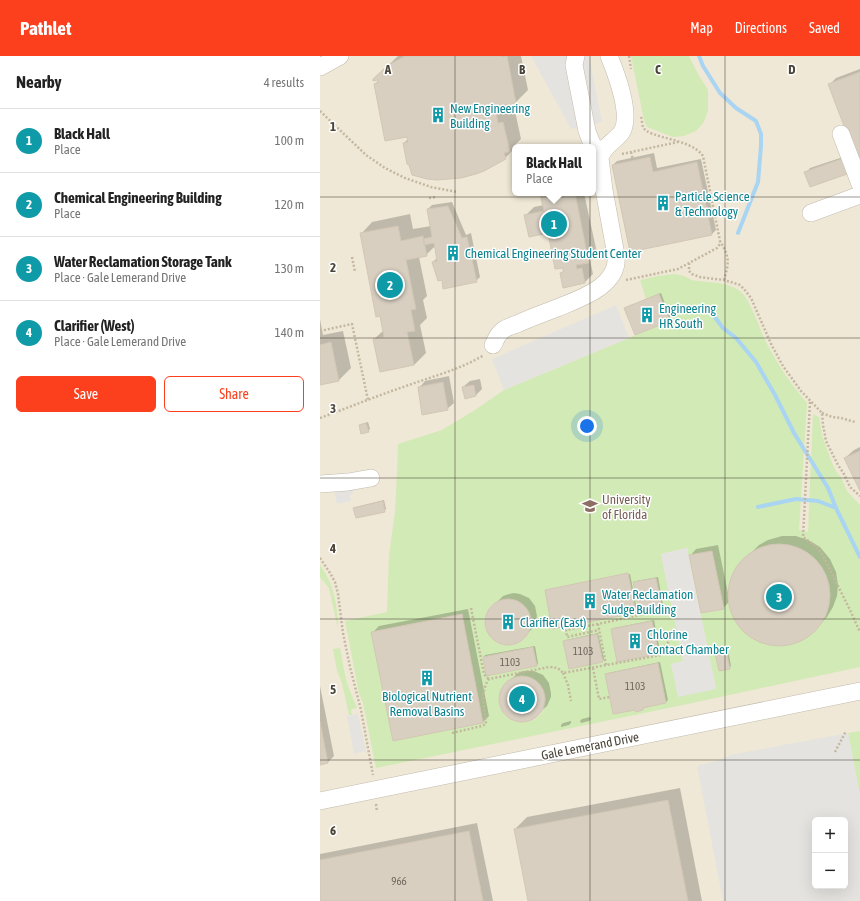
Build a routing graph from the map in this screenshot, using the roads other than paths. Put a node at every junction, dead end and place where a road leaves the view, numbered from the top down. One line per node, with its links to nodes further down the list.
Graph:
1 (340, 56): 4 (street)
2 (576, 56): 6 (street)
3 (609, 56): 8 (street)
4 (320, 67)
5 (841, 134): 9 (street)
6 (592, 144)
7 (596, 148): 8 (street)
8 (601, 153): 12 (street)
9 (860, 184)
10 (860, 195): 11 (street)
11 (811, 212)
12 (493, 346)
13 (371, 478): 14 (street)
14 (320, 484)
15 (860, 691): 16 (street, Gale Lemerand Drive)
16 (320, 800)

